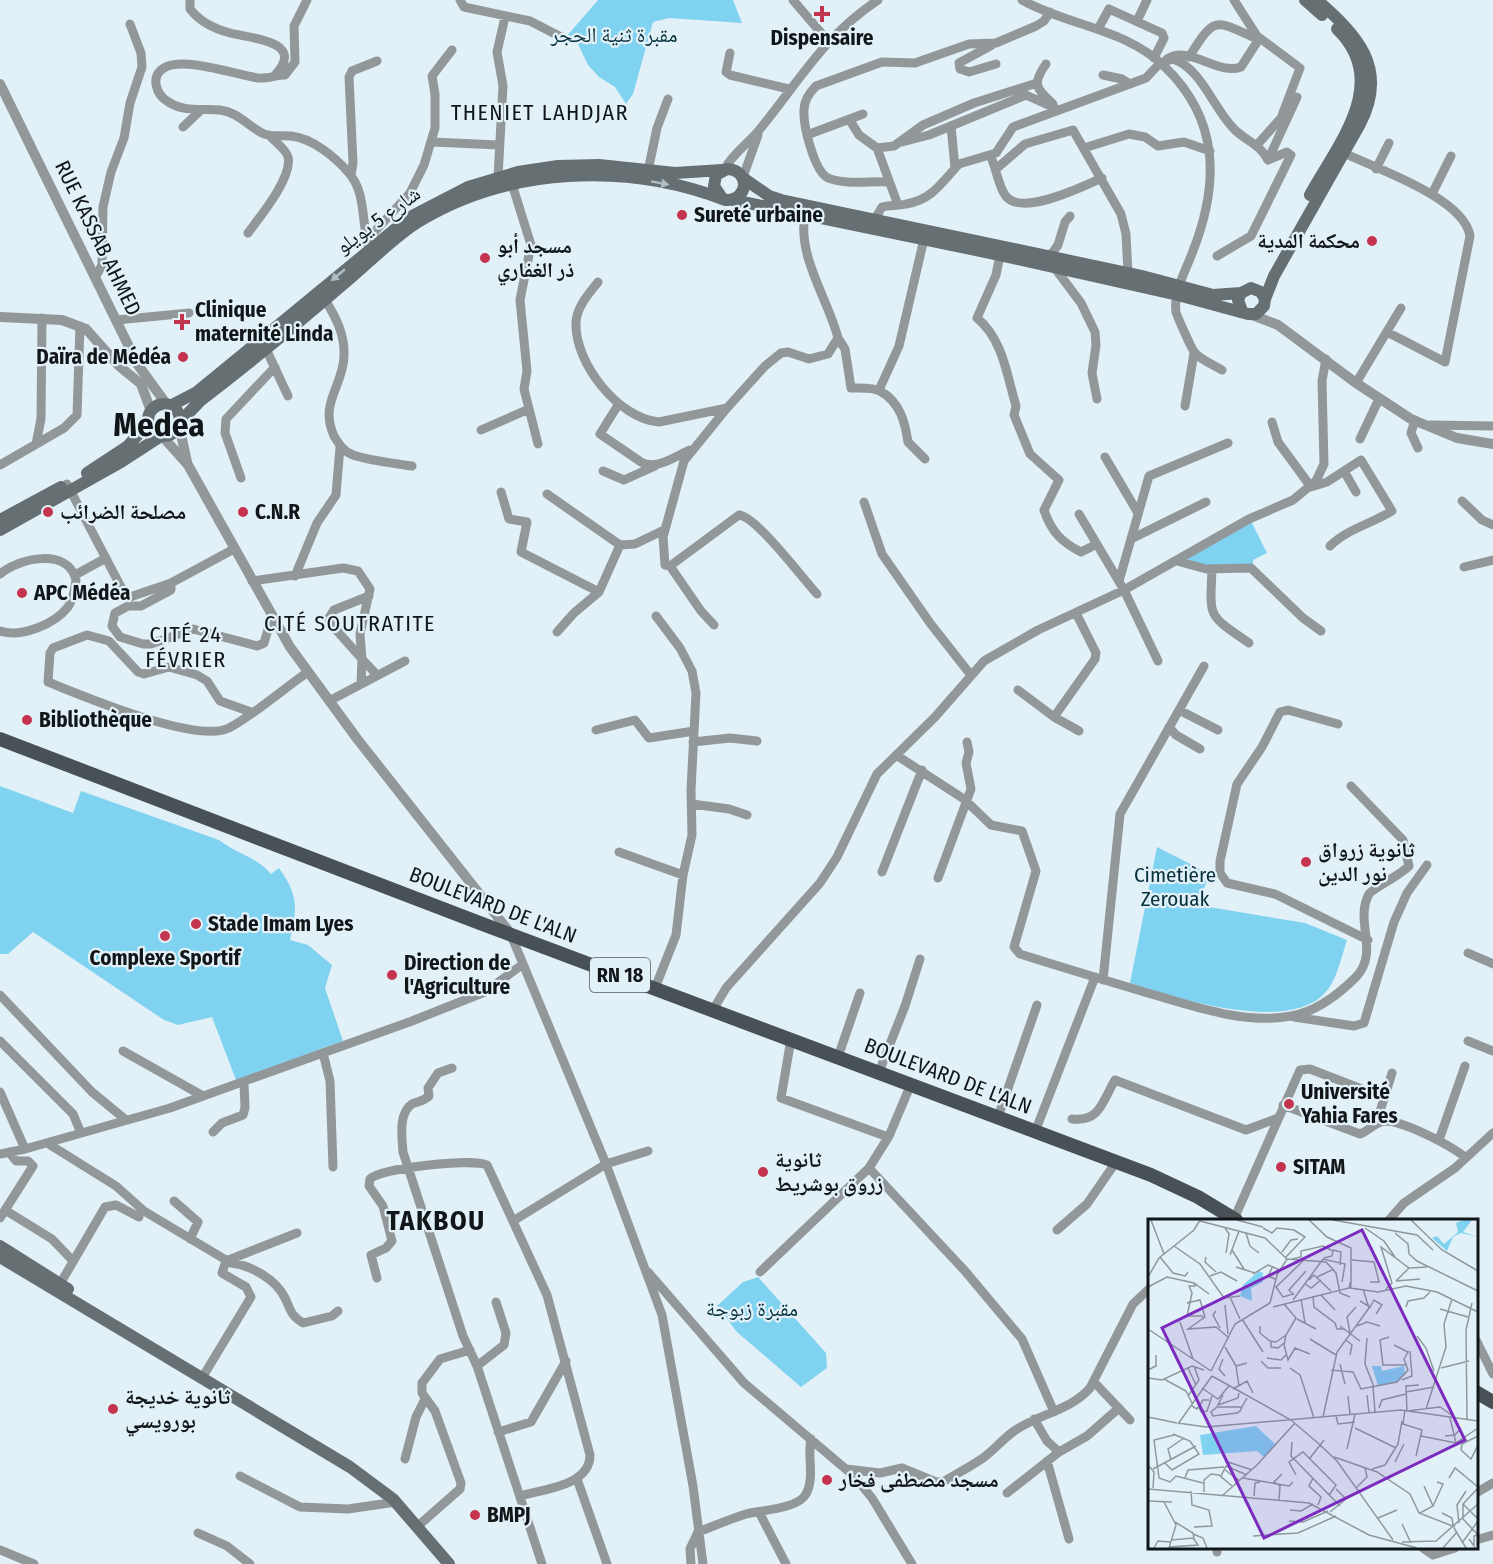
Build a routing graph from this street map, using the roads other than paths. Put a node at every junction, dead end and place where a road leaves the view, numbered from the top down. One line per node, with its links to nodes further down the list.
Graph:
1 (190, 0): 27 (street)
2 (307, 0): 27 (street)
3 (460, 0): 12 (street)
4 (792, 0): 18 (street)
5 (878, 0): 18 (street)
6 (1022, 0): 11 (street)
7 (1147, 0): 13 (street)
8 (1234, 0): 16 (street)
9 (1305, 0): 54 (main road)
10 (1317, 0): 54 (main road)
11 (1050, 12): 15 (street); 19 (street)
12 (505, 17): 17 (street); 47 (street)
13 (1137, 21): 15 (street); 23 (street)
14 (130, 24): 80 (street)
15 (1098, 29): 23 (street)
16 (1257, 38): 22 (street); 22 (street); 48 (street)
17 (565, 39)
18 (828, 41): 32 (street)
19 (996, 43): 25 (street); 43 (street)
20 (452, 50): 44 (street)
21 (730, 53): 32 (street)
22 (1188, 57): 23 (street)
23 (1160, 60): 31 (street); 48 (street); 51 (street)
24 (376, 61): 61 (street)
25 (996, 64)
26 (1046, 64): 29 (street)
27 (275, 75): 35 (street)
28 (1103, 75): 31 (street)
29 (1037, 83): 36 (street); 45 (street)
30 (0, 84): 80 (street, RUE KASSAB AHMED)
31 (1130, 84): 36 (street)
32 (789, 88): 41 (street)
33 (1297, 97): 55 (street)
34 (668, 99): 60 (street)
35 (201, 110): 40 (street); 42 (street)
36 (1059, 110): 39 (street); 52 (street)
37 (863, 114): 38 (street)
38 (849, 119): 43 (street); 49 (street)
39 (951, 126): 45 (street); 56 (street)
40 (183, 127)
41 (760, 129): 59 (street); 63 (street)
42 (270, 135): 61 (street); 73 (street)
43 (807, 135): 65 (street)
44 (432, 142): 47 (street); 75 (street)
45 (901, 142): 49 (street)
46 (1389, 143): 58 (street)
47 (498, 145): 62 (street)
48 (1257, 145): 55 (street)
49 (877, 148): 65 (street)
50 (1084, 148): 51 (street); 57 (street); 64 (street)
51 (1210, 151): 82 (street)
52 (990, 155): 56 (street); 57 (street)
53 (1451, 156): 67 (street)
54 (1337, 158): 58 (street); 83 (main road); 85 (main road)
55 (1268, 160): 77 (street)
56 (955, 168): 69 (street)
57 (996, 169): 64 (street)
58 (1376, 169): 67 (street)
59 (723, 170): 60 (main road, شارع 5 يويلو); 63 (main road); 68 (main road)
60 (648, 171): 62 (main road, شارع 5 يويلو)
61 (351, 175): 75 (street)
62 (498, 177): 75 (main road, شارع 5 يويلو)
63 (743, 177): 68 (main road); 72 (main road)
64 (1102, 178): 79 (street)
65 (888, 182): 69 (street)
66 (512, 184): 68 (main road, one-way to 68); 75 (main road); 111 (street)
67 (1432, 194): 94 (street)
68 (727, 199): 70 (main road)
69 (898, 205): 72 (street)
70 (805, 215): 74 (main road); 95 (street)
71 (1070, 216): 78 (street)
72 (874, 219): 78 (main road)
73 (248, 233)
74 (924, 239): 76 (main road); 103 (street)
75 (370, 249): 84 (main road); 107 (main road, شارع 5 يويلو, one-way to 107)
76 (1000, 255): 78 (main road); 152 (street)
77 (1217, 256)
78 (1052, 261): 79 (main road); 82 (main road); 105 (street)
79 (1128, 273): 82 (main road)
80 (96, 276): 91 (street, RUE KASSAB AHMED)
81 (598, 282): 108 (street)
82 (1179, 290): 83 (main road); 88 (main road); 97 (street)
83 (1246, 291): 85 (main road); 88 (main road)
84 (325, 300): 96 (main road); 125 (street)
85 (1265, 301): 88 (main road); 92 (street)
86 (1401, 308): 94 (street)
87 (189, 313): 91 (street)
88 (1247, 313): 92 (street)
89 (0, 318): 90 (street)
90 (42, 318): 93 (street); 122 (street)
91 (117, 320): 101 (street, RUE KASSAB AHMED)
92 (1278, 325): 98 (street)
93 (80, 326): 101 (street); 122 (street)
94 (1387, 332): 102 (street)
95 (838, 338): 103 (street); 110 (street)
96 (266, 349): 99 (street); 115 (main road)
97 (1194, 353): 100 (street); 109 (street)
98 (1326, 359): 102 (street); 137 (street)
99 (275, 367): 104 (street); 136 (street)
100 (1222, 370)
101 (138, 374): 107 (street, RUE KASSAB AHMED); 112 (street)
102 (1356, 383): 106 (street)
103 (879, 390): 129 (street)
104 (288, 396)
105 (1097, 399)
106 (1379, 399): 113 (street); 120 (street)
107 (169, 405): 112 (main road); 115 (main road)
108 (618, 405): 110 (street); 132 (street)
109 (1185, 406)
110 (727, 408): 127 (street)
111 (529, 410): 118 (street); 123 (street)
112 (149, 417): 119 (main road); 138 (main road)
113 (1415, 420): 116 (street); 126 (street)
114 (1272, 422): 137 (street)
115 (180, 424): 119 (main road); 131 (street)
116 (1427, 425): 117 (street); 124 (street)
117 (1493, 426)
118 (481, 430)
119 (162, 436): 131 (street); 138 (main road)
120 (1360, 439)
121 (1228, 443): 145 (street)
122 (36, 444): 130 (street)
123 (538, 444)
124 (1493, 444)
125 (340, 447): 133 (street); 164 (street)
126 (1418, 448)
127 (690, 450): 132 (street); 150 (street)
128 (1105, 457): 145 (street)
129 (925, 459)
130 (0, 465)
131 (188, 465): 155 (street)
132 (656, 465): 134 (street)
133 (412, 466)
134 (603, 471)
135 (1344, 471): 137 (street); 140 (street); 154 (street)
136 (241, 478)
137 (1311, 487): 158 (street)
138 (68, 488): 147 (main road); 149 (main road); 156 (street)
139 (501, 492): 169 (street)
140 (1356, 492)
141 (547, 494): 153 (street)
142 (1462, 501): 148 (street)
143 (864, 502): 185 (street)
144 (1206, 502): 151 (street)
145 (1138, 513): 151 (street)
146 (1079, 514): 152 (street)
147 (0, 520)
148 (1493, 525)
149 (0, 530)
150 (664, 530): 153 (street); 159 (street)
151 (1131, 539): 166 (street)
152 (1097, 544): 166 (street)
153 (620, 545): 169 (street)
154 (1330, 546)
155 (234, 549): 165 (street); 167 (street)
156 (106, 558): 163 (street); 167 (street)
157 (1493, 560): 160 (street)
158 (1177, 561): 161 (street); 168 (street)
159 (670, 566): 170 (street); 175 (street)
160 (1464, 567)
161 (1212, 569): 177 (street); 179 (street)
162 (0, 574): 163 (street)
163 (75, 575): 176 (street)
164 (295, 576): 165 (street); 171 (street)
165 (252, 581): 173 (street)
166 (1119, 581): 168 (street)
167 (171, 583): 173 (street)
168 (1124, 590): 172 (street); 181 (street)
169 (599, 592): 178 (street)
170 (817, 594)
171 (369, 596): 180 (street); 180 (street)
172 (1076, 613): 185 (street); 192 (street)
173 (272, 616): 184 (street)
174 (656, 616): 197 (street)
175 (714, 625)
176 (0, 631)
177 (1321, 631)
178 (557, 632)
179 (1249, 643)
180 (362, 659): 186 (street); 187 (street)
181 (1158, 660)
182 (405, 661): 186 (street)
183 (1204, 666): 190 (street)
184 (308, 672): 189 (street); 191 (street)
185 (970, 674): 204 (street)
186 (377, 675): 187 (street)
187 (362, 684): 189 (street)
188 (1018, 690): 192 (street)
189 (329, 701): 215 (street)
190 (1179, 710): 194 (street); 196 (street)
191 (251, 712): 191 (street)
192 (1054, 717): 198 (street)
193 (1338, 724): 216 (street)
194 (1169, 727): 203 (street); 221 (street)
195 (596, 730): 197 (street)
196 (1218, 730)
197 (694, 731): 201 (street)
198 (1079, 731)
199 (0, 739): 215 (main road, BOULEVARD DE L'ALN / RN 18)
200 (757, 741): 201 (street)
201 (693, 742): 208 (street)
202 (967, 742): 207 (street)
203 (1200, 749)
204 (896, 754): 205 (street); 226 (street)
205 (922, 770): 207 (street); 212 (street)
206 (1351, 786): 216 (street)
207 (968, 803): 214 (street); 221 (street)
208 (692, 804): 209 (street); 213 (street)
209 (747, 815)
210 (619, 852): 213 (street)
211 (1427, 865): 227 (street)
212 (882, 872)
213 (683, 875): 222 (street)
214 (938, 878)
215 (511, 934): 220 (street); 222 (main road, BOULEVARD DE L'ALN / RN 18)
216 (1368, 940): 227 (street)
217 (1468, 952): 219 (street)
218 (920, 959): 237 (street)
219 (1493, 963)
220 (523, 964): 233 (street); 262 (street)
221 (1099, 979): 227 (street); 251 (street)
222 (655, 988): 226 (main road, BOULEVARD DE L'ALN / RN 18)
223 (860, 993): 234 (street)
224 (0, 995): 248 (street)
225 (1037, 1005): 245 (street)
226 (713, 1010): 228 (main road, BOULEVARD DE L'ALN / RN 18)
227 (1290, 1017)
228 (791, 1039): 234 (main road, BOULEVARD DE L'ALN / RN 18); 254 (street)
229 (0, 1041): 252 (street)
230 (1468, 1041): 232 (street)
231 (123, 1051): 242 (street)
232 (1493, 1051)
233 (323, 1053): 239 (street); 263 (street)
234 (838, 1057): 237 (main road, BOULEVARD DE L'ALN / RN 18)
235 (1465, 1066): 255 (street)
236 (452, 1068): 265 (street)
237 (879, 1072): 240 (main road, BOULEVARD DE L'ALN / RN 18)
238 (1392, 1073): 243 (street)
239 (244, 1082): 242 (street); 250 (street)
240 (911, 1084): 245 (main road, BOULEVARD DE L'ALN / RN 18); 254 (street)
241 (0, 1092): 257 (street)
242 (203, 1096): 248 (street)
243 (1384, 1098): 244 (street); 249 (street)
244 (1283, 1104): 246 (street); 249 (street)
245 (998, 1118): 251 (main road, BOULEVARD DE L'ALN / RN 18)
246 (1278, 1118): 247 (street); 270 (street)
247 (1072, 1119)
248 (126, 1120): 252 (street)
249 (1376, 1124): 255 (street)
250 (213, 1132)
251 (1035, 1132): 261 (main road, BOULEVARD DE L'ALN / RN 18)
252 (81, 1133): 256 (street)
253 (1493, 1134): 260 (street)
254 (888, 1137): 264 (street)
255 (1439, 1140): 260 (street)
256 (47, 1143): 257 (street); 275 (street)
257 (25, 1149): 259 (street)
258 (648, 1151): 262 (street)
259 (5, 1153): 267 (street)
260 (1466, 1158): 271 (street)
261 (1116, 1162): 268 (main road, BOULEVARD DE L'ALN / RN 18); 273 (street)
262 (606, 1164): 272 (street); 280 (street)
263 (333, 1167)
264 (869, 1168): 281 (street); 299 (street)
265 (408, 1170): 272 (street); 282 (street); 288 (street)
266 (174, 1201): 275 (street)
267 (3, 1214): 278 (street)
268 (1218, 1216)
269 (139, 1217): 278 (street)
270 (1236, 1219)
271 (1391, 1219)
272 (513, 1221): 290 (street)
273 (1058, 1230)
274 (297, 1233): 279 (street)
275 (190, 1239): 279 (street)
276 (0, 1246): 283 (main road)
277 (0, 1257): 289 (main road)
278 (73, 1261): 283 (street)
279 (226, 1261): 286 (street); 293 (street)
280 (647, 1270): 303 (street); 317 (street)
281 (760, 1272)
282 (377, 1278)
283 (60, 1284): 289 (main road)
284 (1148, 1289): 294 (street)
285 (496, 1302): 291 (street)
286 (338, 1311)
287 (1478, 1344): 292 (street)
288 (470, 1350): 291 (street); 296 (street)
289 (170, 1359): 293 (main road)
290 (566, 1361): 302 (street); 309 (street)
291 (477, 1366): 302 (street)
292 (1493, 1374)
293 (202, 1378): 314 (main road)
294 (1094, 1382): 298 (street); 299 (street)
295 (1478, 1393): 297 (main road)
296 (425, 1399): 305 (street); 316 (street)
297 (1493, 1402)
298 (1119, 1408): 301 (street); 304 (street)
299 (1054, 1412): 300 (street)
300 (1034, 1419): 304 (street); 307 (street)
301 (1131, 1420)
302 (498, 1432): 313 (street)
303 (811, 1439): 307 (street); 315 (street)
304 (1059, 1452): 306 (street)
305 (405, 1459)
306 (1047, 1461): 312 (street); 320 (street)
307 (846, 1469): 332 (street)
308 (240, 1476): 314 (street)
309 (578, 1479): 313 (street); 328 (street)
310 (1493, 1483): 311 (street)
311 (1478, 1492)
312 (1007, 1493)
313 (520, 1496): 327 (street)
314 (396, 1502): 316 (main road)
315 (760, 1514): 317 (street); 331 (street)
316 (418, 1526): 326 (main road)
317 (698, 1532): 329 (street); 330 (street)
318 (198, 1533): 325 (street)
319 (1493, 1534): 321 (street)
320 (1069, 1539)
321 (1478, 1539)
322 (0, 1550): 324 (street)
323 (1436, 1551): 333 (street)
324 (34, 1564)
325 (250, 1564)
326 (449, 1564)
327 (542, 1564)
328 (607, 1564)
329 (691, 1564)
330 (703, 1564)
331 (786, 1564)
332 (912, 1564)
333 (1425, 1564)

